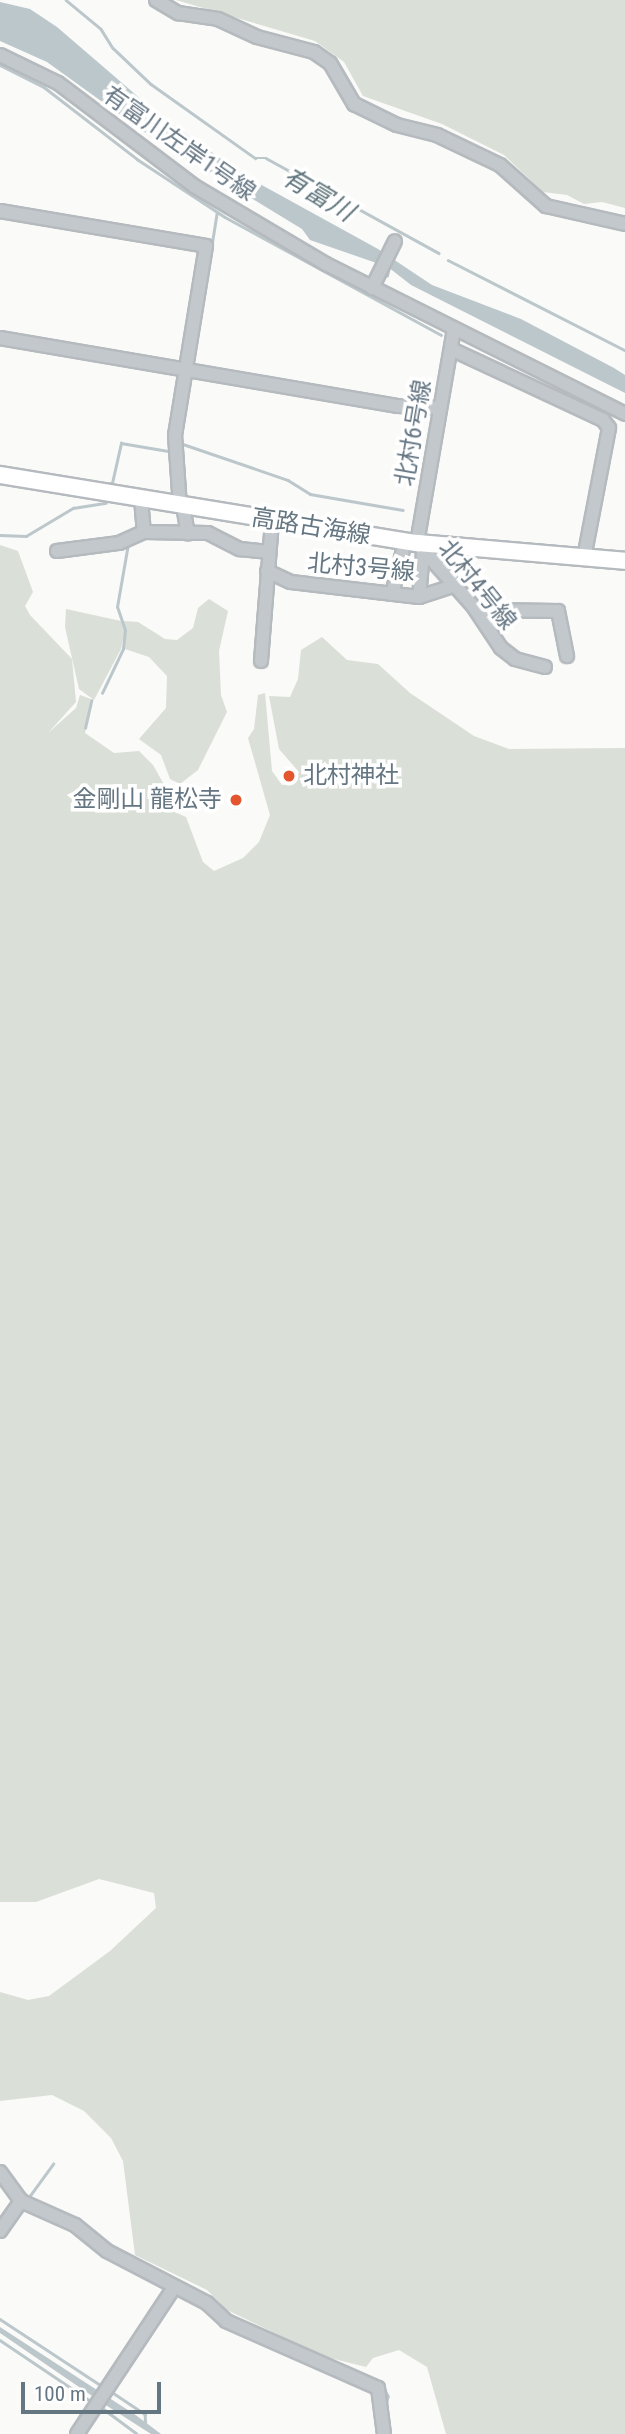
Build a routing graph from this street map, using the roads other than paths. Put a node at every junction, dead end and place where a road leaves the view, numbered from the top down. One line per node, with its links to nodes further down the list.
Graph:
1 (156, 0): 4 (street)
2 (0, 55): 6 (street, 有富川左岸1号線)
3 (0, 211): 10 (street)
4 (625, 224)
5 (394, 244): 6 (street)
6 (373, 285): 7 (street, 有富川左岸1号線)
7 (454, 329): 9 (street, 北村6号線); 12 (street)
8 (0, 338): 10 (street)
9 (451, 349): 11 (street, 北村6号線); 22 (street)
10 (186, 370): 11 (street); 15 (street)
11 (439, 408): 19 (street, 北村6号線)
12 (625, 414)
13 (0, 475): 14 (main road, 高路古海線)
14 (141, 499): 15 (main road, 高路古海線); 17 (street)
15 (181, 506): 16 (main road, 高路古海線); 18 (street)
16 (272, 521): 19 (main road, 高路古海線); 21 (street)
17 (144, 532): 18 (street); 20 (street)
18 (188, 534): 21 (street)
19 (415, 546): 22 (main road, 高路古海線); 25 (street, 北村4号線); 26 (street); 27 (street)
20 (57, 551)
21 (269, 552): 24 (street)
22 (584, 558): 23 (main road, 高路古海線)
23 (625, 561)
24 (267, 571): 26 (street, 北村3号線); 30 (street)
25 (453, 586): 27 (street, 北村3号線); 28 (street, 北村4号線)
26 (392, 594): 27 (street, 北村3号線)
27 (419, 597)
28 (476, 610): 29 (street); 31 (street, 北村4号線)
29 (567, 656)
30 (261, 661)
31 (545, 667)
32 (0, 2172): 33 (street)
33 (21, 2201): 34 (street); 35 (street)
34 (0, 2231)
35 (173, 2289): 36 (street); 37 (street)
36 (77, 2434)
37 (384, 2434)

